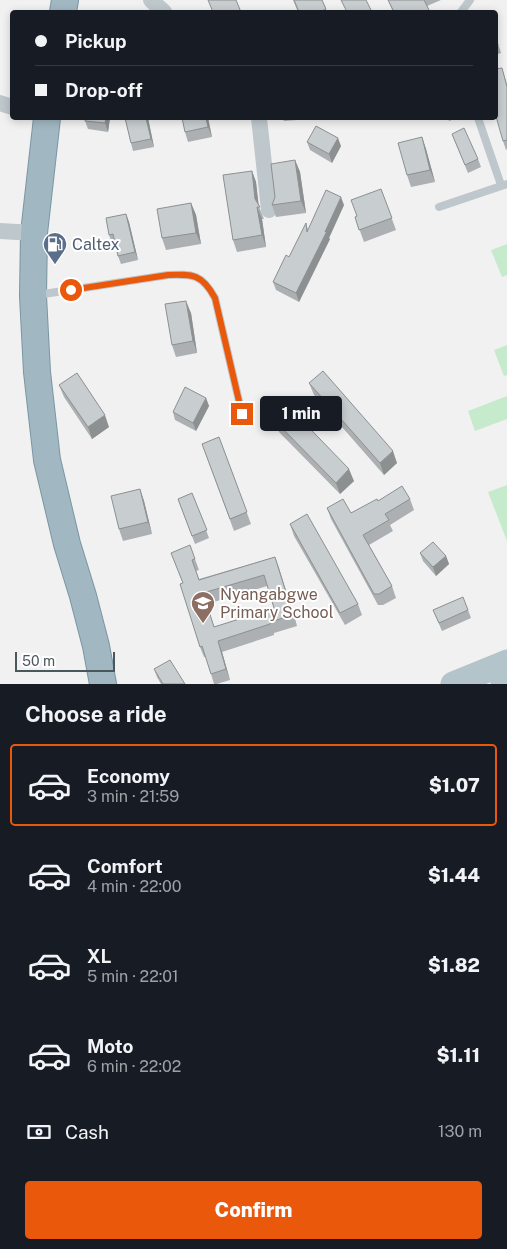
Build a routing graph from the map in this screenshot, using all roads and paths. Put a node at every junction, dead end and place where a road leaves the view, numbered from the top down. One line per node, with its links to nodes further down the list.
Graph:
1 (151, 0): 2 (street)
2 (162, 10)
3 (45, 120): 10 (highway)
4 (259, 120): 8 (street)
5 (479, 120): 6 (lane)
6 (504, 185): 7 (lane)
7 (439, 207)
8 (269, 210)
9 (0, 231): 10 (street)
10 (34, 233): 11 (highway)
11 (33, 296): 12 (lane); 13 (highway)
12 (242, 414)
13 (67, 544): 16 (highway); 17 (highway)
14 (507, 662): 18 (main road)
15 (507, 682): 19 (main road)
16 (84, 684)
17 (103, 684)
18 (453, 684)
19 (503, 684)

